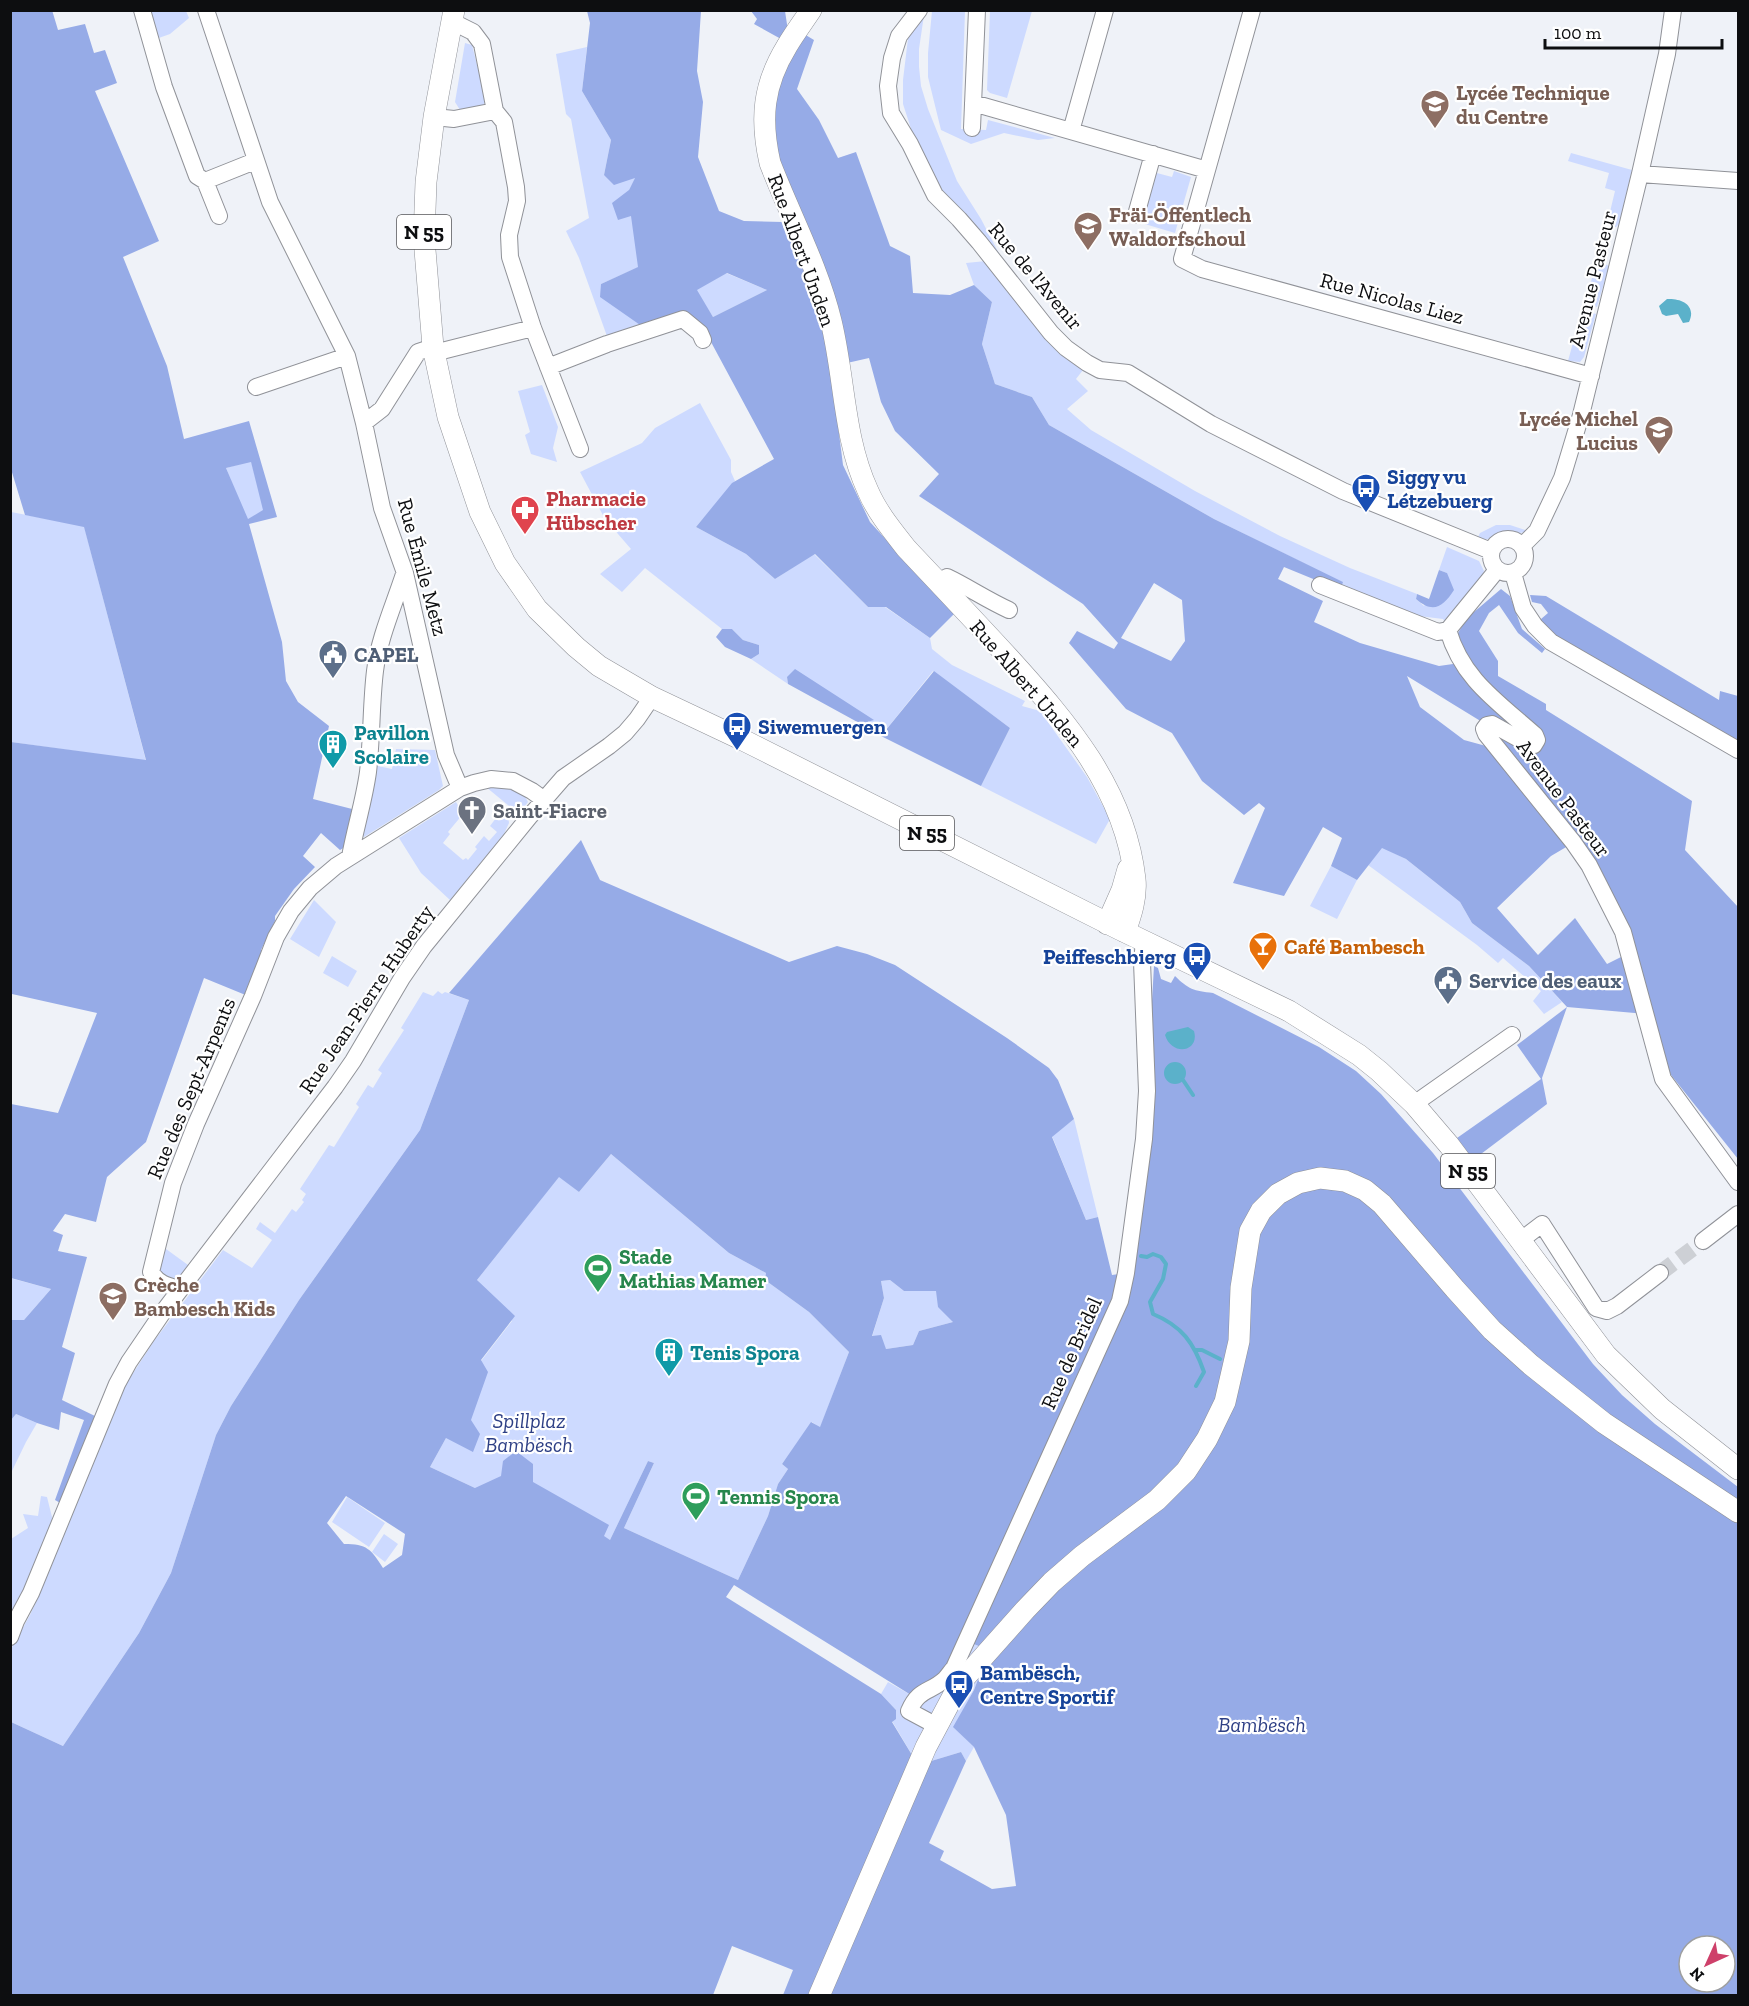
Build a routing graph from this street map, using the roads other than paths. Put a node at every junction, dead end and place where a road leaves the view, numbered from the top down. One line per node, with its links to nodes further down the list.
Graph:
1 (142, 10): 19 (street)
2 (206, 10): 16 (street, Rue Émile Metz)
3 (811, 10): 36 (main road, Rue Albert Unden)
4 (919, 10): 33 (street, Rue de l'Avenir)
5 (977, 10): 10 (street)
6 (1105, 10): 14 (street)
7 (1252, 10): 17 (street)
8 (1673, 10): 18 (street, Avenue Pasteur)
9 (454, 16): 11 (street); 12 (main road, N 55)
10 (973, 103): 13 (street); 14 (street)
11 (495, 111): 12 (street); 23 (street)
12 (434, 117): 25 (main road, N 55)
13 (972, 128)
14 (1071, 131): 15 (street)
15 (1153, 154): 17 (street); 21 (street)
16 (255, 161): 19 (street); 26 (street, Rue Émile Metz)
17 (1208, 170): 28 (street, Rue Nicolas Liez)
18 (1640, 174): 20 (street); 28 (street, Avenue Pasteur)
19 (205, 181): 22 (street)
20 (1738, 181)
21 (1136, 215)
22 (219, 216)
23 (533, 328): 25 (street); 27 (street)
24 (704, 340): 27 (street)
25 (433, 350): 30 (street); 40 (main road, N 55)
26 (347, 356): 29 (street); 30 (street, Rue Émile Metz)
27 (548, 367): 31 (street)
28 (1591, 376): 32 (street, Avenue Pasteur)
29 (256, 387)
30 (364, 423): 35 (street, Rue Émile Metz)
31 (580, 449)
32 (1522, 546): 33 (street); 34 (street, Avenue Pasteur)
33 (1491, 551): 34 (street)
34 (1505, 571): 39 (street, Avenue Pasteur); 41 (street)
35 (405, 573): 42 (street, Rue Émile Metz); 44 (street)
36 (938, 582): 38 (street, Rue Albert Unden); 45 (main road, Rue Albert Unden)
37 (1320, 585): 39 (street)
38 (1009, 609)
39 (1448, 630): 48 (street, Avenue Pasteur)
40 (652, 697): 43 (street, Rue Jean-Pierre Huberty); 45 (main road, N 55)
41 (1738, 750)
42 (460, 788): 43 (street, Rue des Sept-Arpents); 44 (street, Rue des Sept-Arpents)
43 (543, 799): 53 (street, Rue Jean-Pierre Huberty)
44 (350, 857): 53 (street, Rue des Sept-Arpents)
45 (1125, 932): 47 (main road, N 55); 57 (street, Rue de Bridel)
46 (1512, 1035): 47 (street)
47 (1414, 1104): 50 (main road, N 55)
48 (1738, 1182)
49 (1738, 1214): 51 (street)
50 (1520, 1240): 52 (street); 54 (main road, N 55)
51 (1703, 1241)
52 (1660, 1273)
53 (180, 1289): 56 (street)
54 (1738, 1468)
55 (1738, 1512): 57 (main road)
56 (10, 1637)
57 (937, 1726): 58 (main road)
58 (819, 1995)

